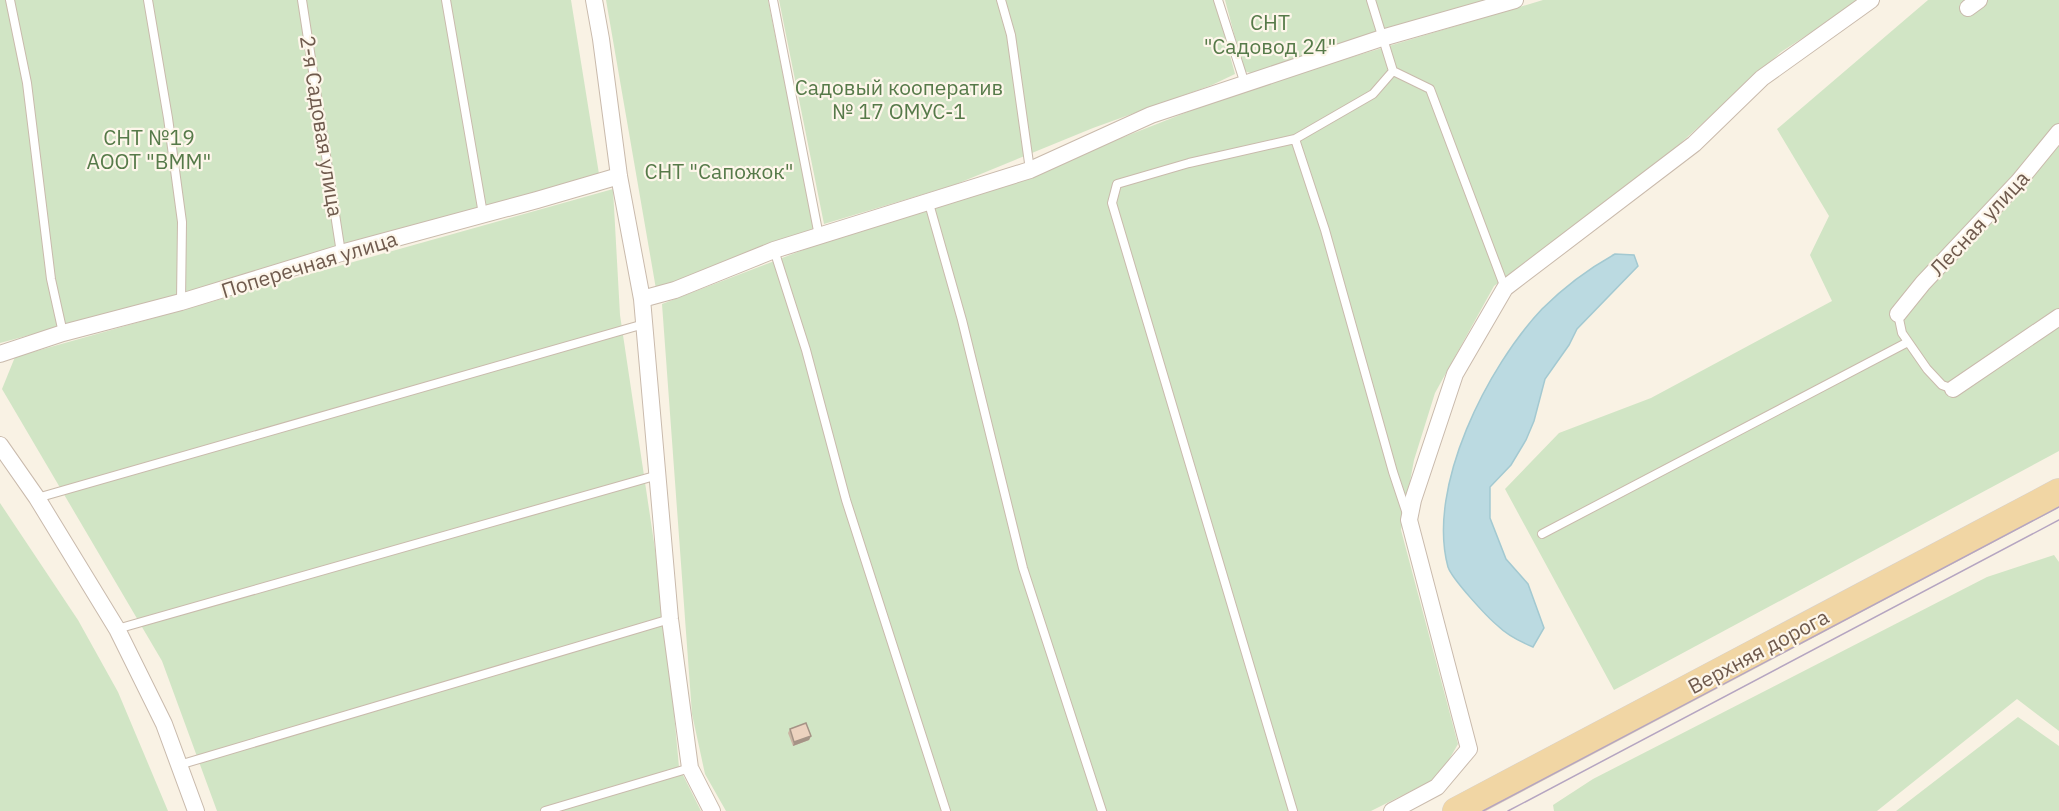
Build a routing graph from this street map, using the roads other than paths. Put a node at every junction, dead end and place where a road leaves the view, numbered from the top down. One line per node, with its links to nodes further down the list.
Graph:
1 (10, 0): 30 (lane)
2 (148, 0): 26 (lane)
3 (302, 0): 23 (lane, 2-я Садовая улица)
4 (446, 0): 20 (lane)
5 (594, 0): 18 (street)
6 (773, 0): 21 (lane)
7 (1001, 0): 17 (lane)
8 (1218, 0): 14 (lane)
9 (1371, 0): 12 (lane)
10 (1515, 0): 12 (street)
11 (1871, 0): 24 (street)
12 (1382, 38): 13 (lane); 14 (street)
13 (1393, 71): 16 (lane); 24 (lane)
14 (1245, 84): 17 (street)
15 (2059, 132): 27 (street, Лесная улица)
16 (1295, 139): 38 (lane); 49 (lane)
17 (1030, 171): 19 (street)
18 (620, 176): 20 (street, Поперечная улица); 25 (street)
19 (928, 200): 21 (street); 48 (lane)
20 (483, 214): 23 (street, Поперечная улица)
21 (819, 236): 22 (street)
22 (774, 250): 25 (street); 47 (lane)
23 (341, 253): 26 (street, Поперечная улица)
24 (1505, 288): 38 (street)
25 (642, 299): 29 (street)
26 (181, 302): 30 (street, Поперечная улица)
27 (1898, 314): 31 (lane)
28 (2059, 317): 33 (street)
29 (644, 324): 35 (street); 37 (lane)
30 (63, 333): 32 (street, Поперечная улица)
31 (1908, 342): 33 (lane); 39 (lane)
32 (0, 354)
33 (1953, 389)
34 (0, 445): 37 (street)
35 (658, 475): 40 (street); 41 (lane)
36 (2059, 492): 51 (main road, Верхняя дорога)
37 (37, 498): 41 (street)
38 (1409, 520): 50 (street)
39 (1542, 534)
40 (670, 619): 42 (lane); 43 (street)
41 (117, 629): 42 (street)
42 (179, 765): 44 (street)
43 (690, 768): 45 (lane); 46 (street)
44 (196, 811)
45 (545, 811)
46 (712, 811)
47 (946, 811)
48 (1102, 811)
49 (1293, 811)
50 (1392, 811)
51 (1456, 811)

